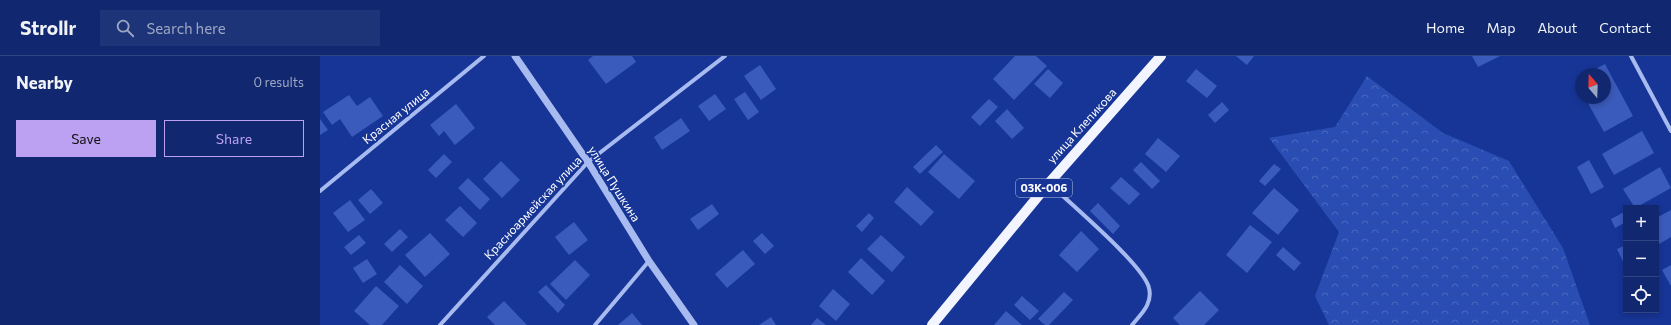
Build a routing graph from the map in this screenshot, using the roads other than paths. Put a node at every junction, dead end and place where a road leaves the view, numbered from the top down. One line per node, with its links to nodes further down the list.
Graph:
1 (484, 56): 9 (street, Красная улица)
2 (515, 56): 7 (street, улица Пушкина)
3 (725, 56): 7 (street, Красноармейская улица)
4 (1161, 56): 8 (main road, улица Клепикова / 03К-006)
5 (1631, 56): 6 (street)
6 (1671, 131)
7 (588, 162): 10 (street, улица Пушкина); 11 (street, Красноармейская улица)
8 (1048, 183): 14 (main road, улица Клепикова / 03К-006); 15 (street)
9 (320, 191)
10 (649, 261): 12 (street); 13 (street, улица Пушкина)
11 (440, 325)
12 (595, 325)
13 (694, 325)
14 (932, 325)
15 (1132, 325)

